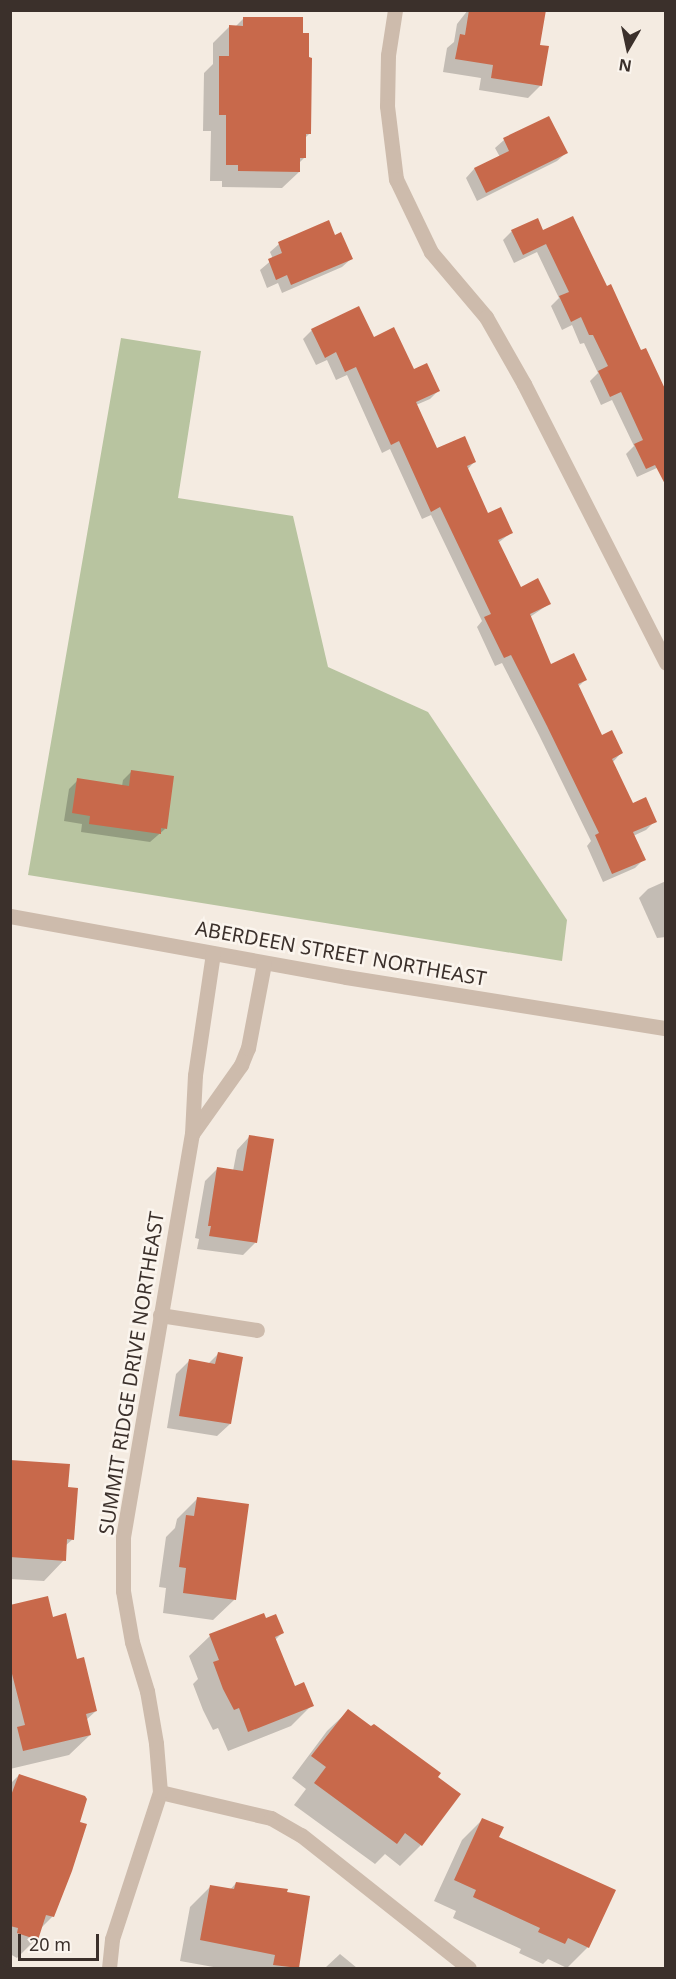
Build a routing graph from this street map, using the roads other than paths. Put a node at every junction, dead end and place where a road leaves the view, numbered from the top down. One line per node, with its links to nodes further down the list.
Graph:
1 (395, 10): 2 (street)
2 (666, 663)
3 (10, 916): 4 (street, ABERDEEN STREET NORTHEAST)
4 (213, 953): 5 (street, ABERDEEN STREET NORTHEAST); 7 (street, SUMMIT RIDGE DRIVE NORTHEAST)
5 (264, 963): 6 (street, ABERDEEN STREET NORTHEAST); 7 (street, SUMMIT RIDGE DRIVE NORTHEAST)
6 (666, 1028)
7 (192, 1134): 8 (street, SUMMIT RIDGE DRIVE NORTHEAST)
8 (160, 1315): 9 (street); 10 (street, SUMMIT RIDGE DRIVE NORTHEAST)
9 (257, 1330)
10 (160, 1792): 11 (street, SUMMIT RIDGE DRIVE NORTHEAST); 12 (street)
11 (109, 1968)
12 (469, 1968)

